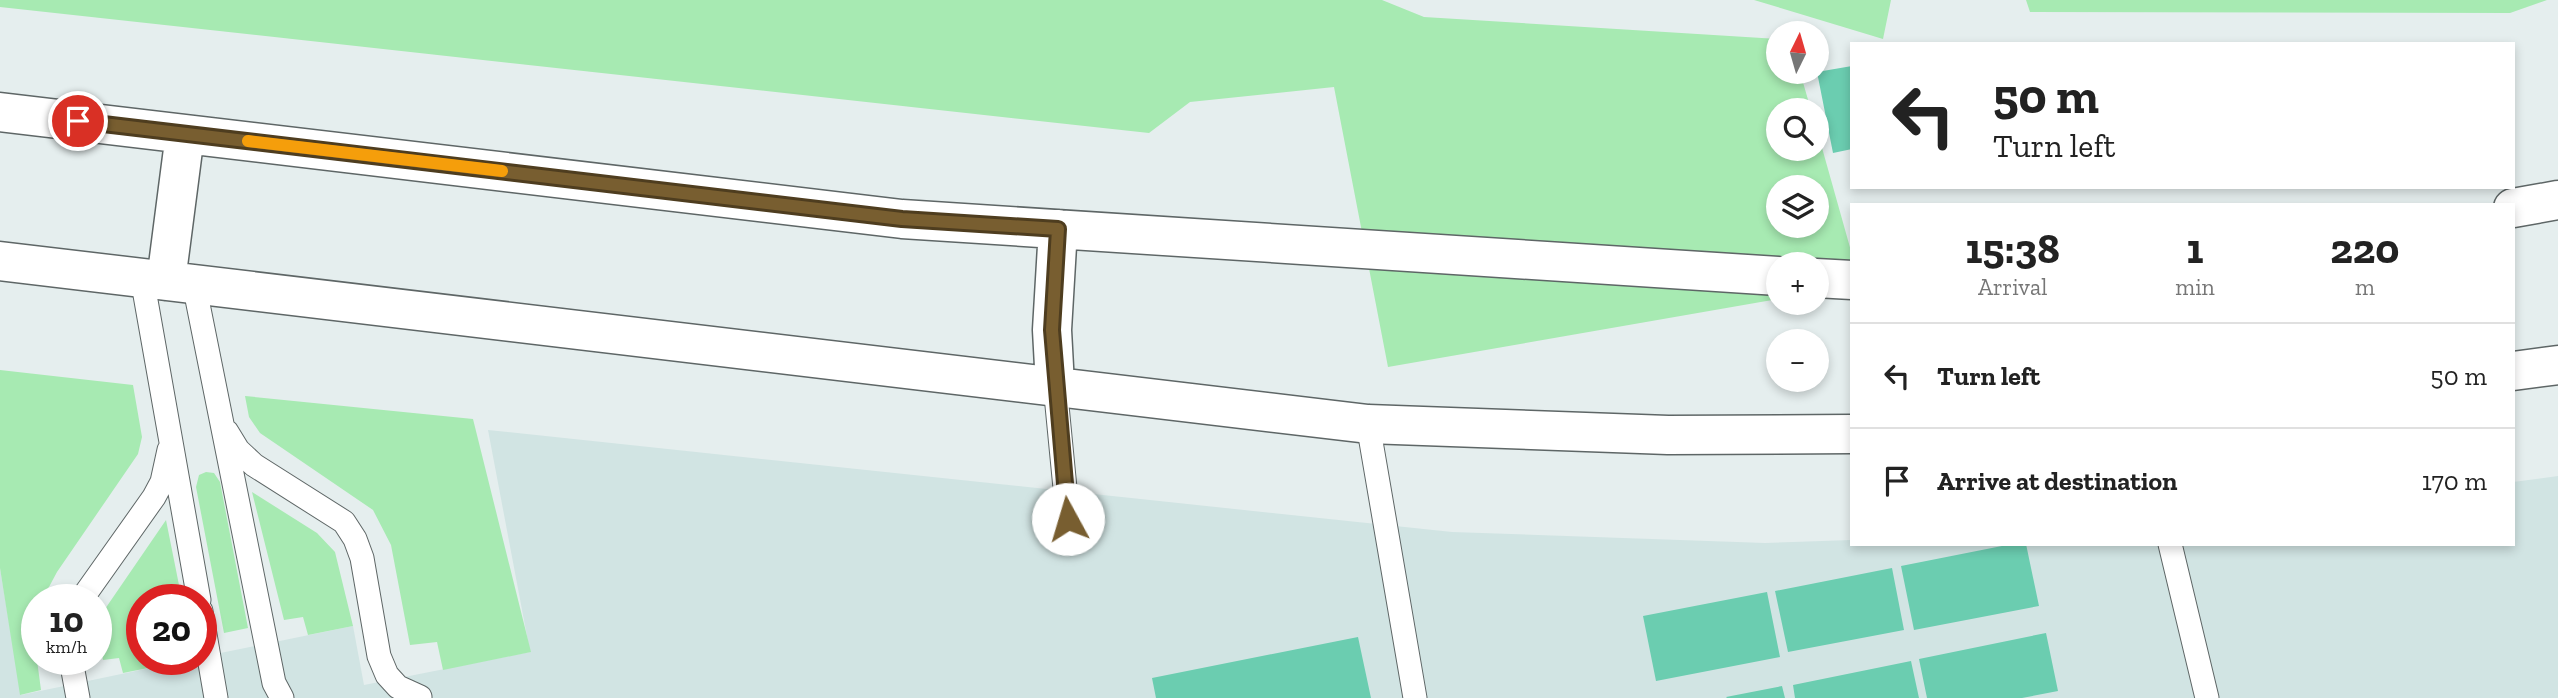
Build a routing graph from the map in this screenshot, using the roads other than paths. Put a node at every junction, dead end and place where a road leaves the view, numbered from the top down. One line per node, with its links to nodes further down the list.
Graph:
1 (0, 112): 2 (main road)
2 (185, 134): 5 (main road); 9 (main road)
3 (2558, 200): 4 (main road)
4 (2515, 208)
5 (1058, 229): 7 (main road); 13 (main road)
6 (0, 261): 9 (main road)
7 (1766, 275)
8 (1829, 279): 10 (main road)
9 (167, 281): 13 (main road); 14 (lane); 17 (lane)
10 (1850, 281)
11 (2558, 365): 12 (main road)
12 (2515, 371)
13 (1055, 385): 15 (main road); 18 (lane)
14 (222, 423): 26 (lane); 28 (lane)
15 (1368, 424): 16 (main road); 29 (lane)
16 (1850, 434)
17 (171, 440): 20 (lane); 21 (lane)
18 (1068, 519)
19 (2170, 546): 30 (lane)
20 (92, 584)
21 (196, 584)
22 (74, 675): 24 (lane)
23 (212, 675): 25 (lane)
24 (78, 698)
25 (216, 698)
26 (282, 698)
27 (403, 698): 28 (lane)
28 (421, 698)
29 (1415, 698)
30 (2207, 698)

